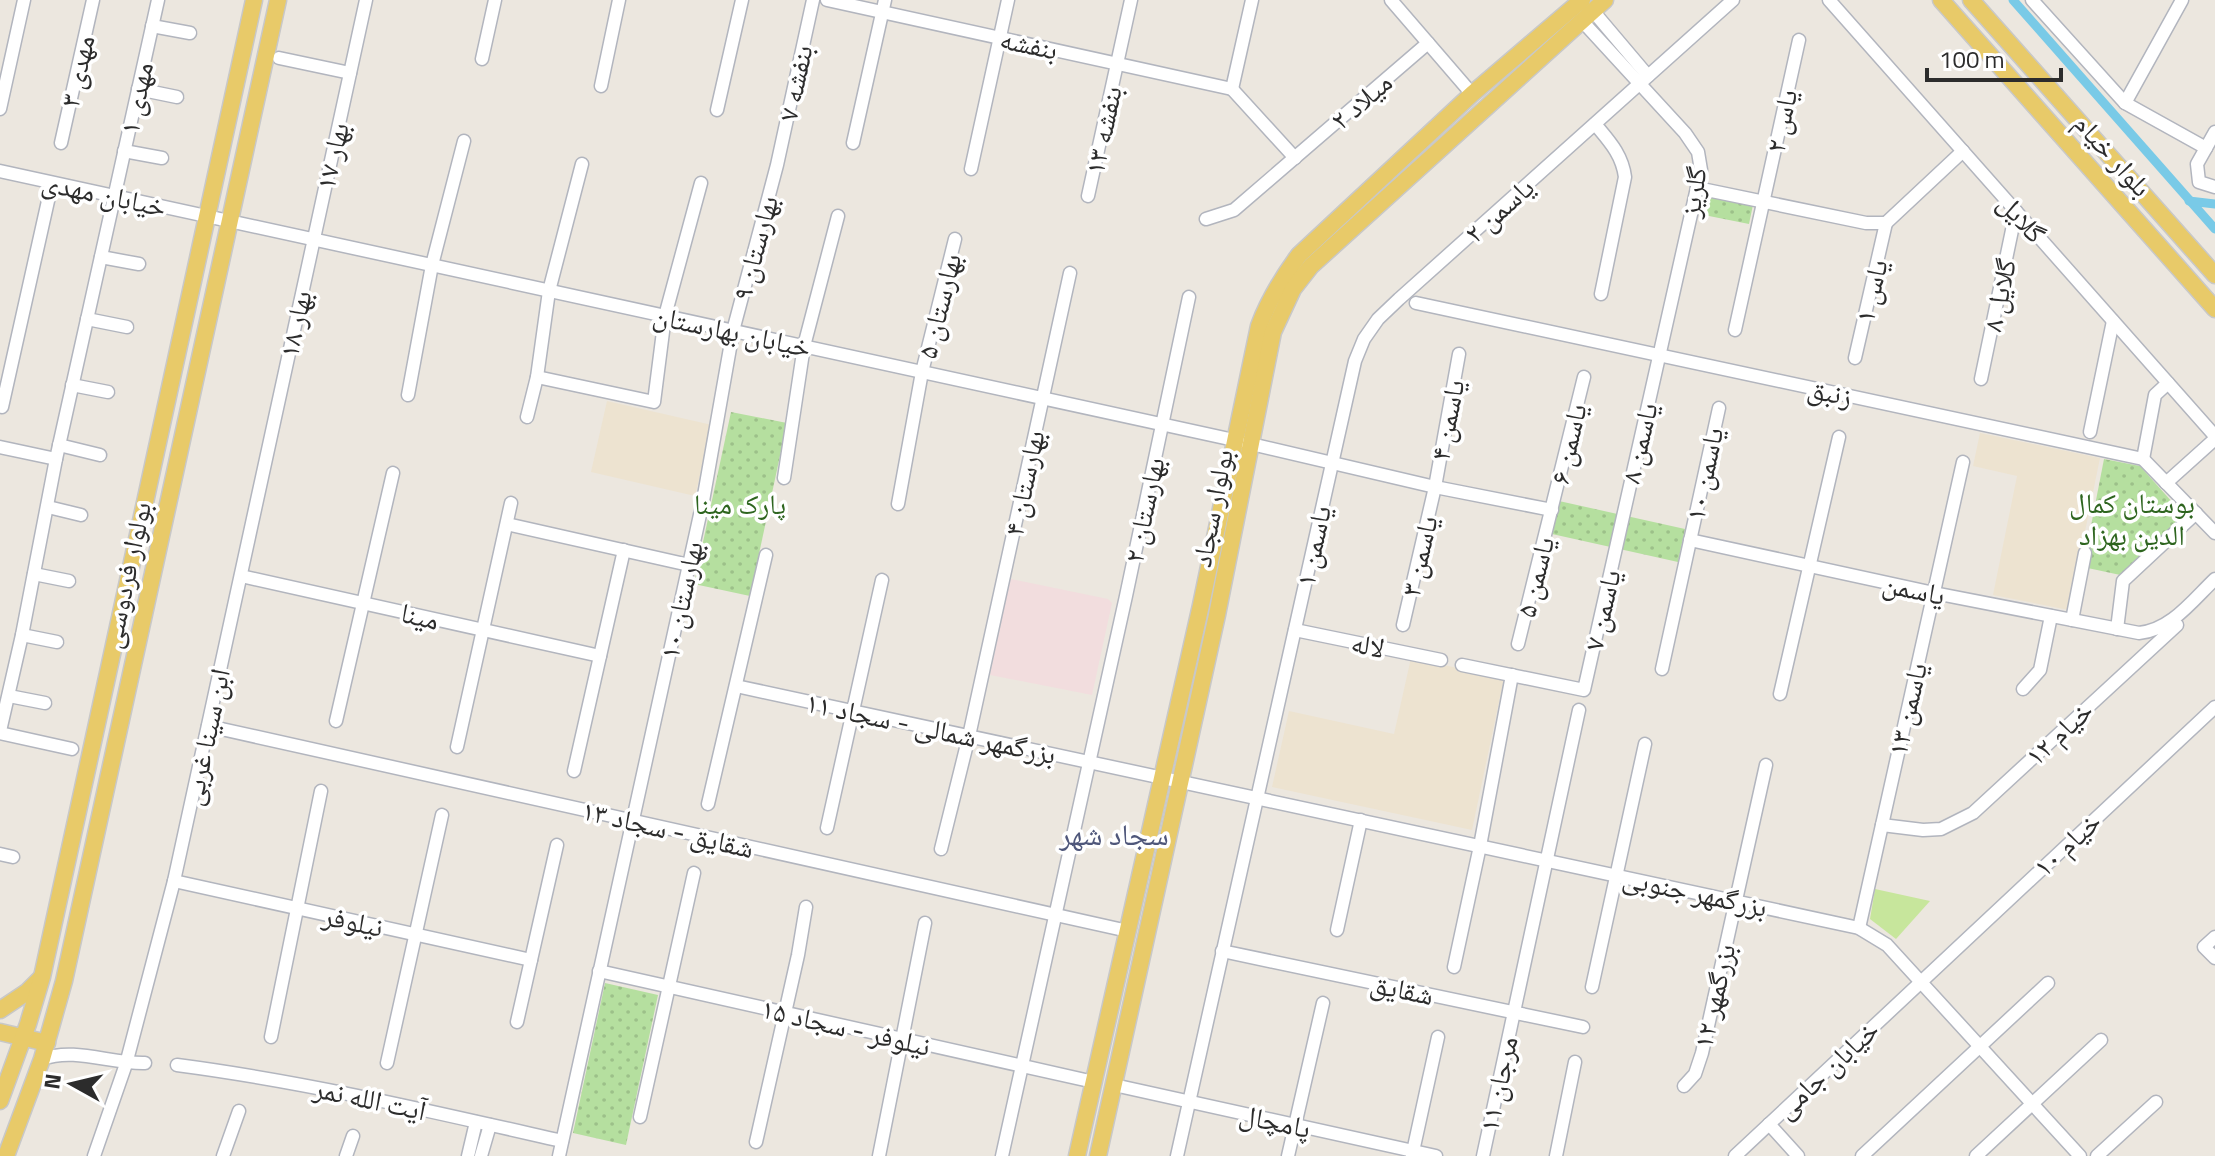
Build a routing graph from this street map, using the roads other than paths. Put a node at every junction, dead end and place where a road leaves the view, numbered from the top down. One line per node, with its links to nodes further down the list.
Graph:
1 (24, 0): 42 (street)
2 (93, 0): 47 (street, مهدی ۳)
3 (158, 0): 24 (street, مهدی ۱)
4 (254, 0): 67 (main road, بولوار فردوسی)
5 (278, 0): 69 (main road, بولوار فردوسی)
6 (366, 0): 34 (street, بهار ۱۷)
7 (495, 0): 31 (street)
8 (619, 0): 36 (street)
9 (742, 0): 43 (street)
10 (813, 0): 55 (street, بنفشه ۷)
11 (827, 0): 22 (street, بنفشه)
12 (1008, 0): 26 (street)
13 (1131, 0): 33 (street, بنفشه ۱۳)
14 (1252, 0): 38 (street)
15 (1391, 0): 28 (street)
16 (1733, 0): 35 (street, یاسمن ۲)
17 (1829, 0): 51 (street, گلایل)
18 (1941, 0): 32 (main road, بلوار خیام)
19 (1971, 0): 29 (main road, بلوار خیام)
20 (2032, 0): 41 (street)
21 (2182, 0): 41 (street)
22 (883, 6): 26 (street, بنفشه); 48 (street)
23 (1583, 6): 35 (street, گلریز); 39 (main road, بولوار سجاد); 111 (main road, بولوار سجاد)
24 (152, 26): 25 (street); 37 (street, مهدی ۱)
25 (190, 33)
26 (999, 38): 33 (street, بنفشه); 56 (street)
27 (1799, 40): 64 (street, یاس ۲)
28 (1428, 43): 39 (street); 53 (street, میلاد ۲)
29 (2014, 48): 32 (main road); 77 (main road, بلوار خیام)
30 (279, 58): 34 (street)
31 (482, 59)
32 (1997, 62): 82 (main road, بلوار خیام)
33 (1117, 64): 38 (street, بنفشه); 63 (street, بنفشه ۱۳)
34 (350, 73): 72 (street, بهار ۱۷)
35 (1644, 80): 44 (street, یاسمن ۲); 61 (street, گلریز)
36 (601, 86)
37 (138, 89): 40 (street); 50 (street, مهدی ۱)
38 (1232, 89): 53 (street)
39 (1472, 94): 110 (main road, بولوار سجاد)
40 (177, 97)
41 (2125, 103): 49 (street)
42 (0, 109)
43 (717, 110)
44 (1595, 124): 79 (street); 117 (street, یاسمن ۲)
45 (2215, 132): 49 (street)
46 (464, 141): 75 (street)
47 (61, 143)
48 (853, 143)
49 (2206, 148): 60 (street)
50 (124, 151): 52 (street); 62 (street, مهدی ۱)
51 (1963, 151): 65 (street, گلایل); 70 (street)
52 (162, 158)
53 (1295, 158): 68 (street, میلاد ۲)
54 (582, 164): 78 (street)
55 (777, 165): 88 (street, بهارستان ۹)
56 (971, 169)
57 (0, 171): 58 (street, خیابان مهدی)
58 (52, 183): 62 (street, خیابان مهدی); 102 (street)
59 (701, 183): 83 (street)
60 (2215, 187)
61 (1697, 188): 64 (street); 91 (street, گلریز)
62 (114, 196): 67 (street, خیابان مهدی); 73 (street, مهدی ۱)
63 (1088, 196)
64 (1764, 201): 70 (street); 87 (street, یاس ۲)
65 (2016, 211): 85 (street, گلایل); 96 (street, گلایل ۸)
66 (838, 216): 89 (street)
67 (208, 217): 69 (street, خیابان مهدی); 210 (main road, بولوار فردوسی)
68 (1206, 219)
69 (230, 222): 72 (street, خیابان بهارستان); 229 (main road, بولوار فردوسی)
70 (1886, 223): 92 (street, یاس ۱)
71 (955, 239): 93 (street, بهارستان ۵)
72 (313, 240): 75 (street, خیابان بهارستان); 103 (street, بهار ۱۸)
73 (101, 257): 74 (street); 84 (street, مهدی ۱)
74 (139, 264)
75 (432, 265): 78 (street, خیابان بهارستان); 100 (street)
76 (1070, 273): 101 (street, بهارستان ۴)
77 (2215, 275)
78 (549, 291): 83 (street, خیابان بهارستان); 94 (street)
79 (1601, 294)
80 (1189, 297): 106 (street, بهارستان ۲)
81 (1416, 303): 91 (street, زنبق)
82 (2215, 309)
83 (665, 316): 88 (street, خیابان بهارستان); 94 (street)
84 (87, 319): 86 (street); 98 (street, مهدی ۱)
85 (2113, 321): 97 (street, گلایل); 107 (street)
86 (127, 327)
87 (1735, 330)
88 (733, 331): 89 (street, خیابان بهارستان); 136 (street, بهارستان ۱۰)
89 (804, 346): 93 (street, خیابان بهارستان); 120 (street)
90 (1459, 354): 122 (street, یاسمن ۴)
91 (1659, 356): 116 (street, زنبق); 130 (street, یاسمن ۸)
92 (1855, 358)
93 (922, 372): 101 (street, خیابان بهارستان); 124 (street, بهارستان ۵)
94 (537, 377): 105 (street)
95 (1584, 377): 126 (street, یاسمن ۶)
96 (1981, 379)
97 (2168, 383): 109 (street, گلایل); 116 (street)
98 (72, 385): 99 (street); 112 (street, مهدی ۱)
99 (108, 392)
100 (408, 395)
101 (1043, 398): 106 (street, خیابان بهارستان); 171 (street, بهارستان ۴)
102 (2, 407)
103 (277, 408): 139 (street, ابن سینا غربی)
104 (1719, 408): 132 (street, یاسمن ۱۰)
105 (527, 417)
106 (1162, 424): 110 (street, خیابان بهارستان); 175 (street, بهارستان ۲)
107 (2090, 432)
108 (1839, 437): 137 (street)
109 (2215, 437): 121 (street)
110 (1234, 440): 111 (street, خیابان بهارستان); 178 (main road, بولوار سجاد)
111 (1252, 444): 117 (street); 179 (main road, بولوار سجاد)
112 (59, 445): 114 (street); 115 (street, مهدی ۱)
113 (0, 447): 115 (street)
114 (100, 455)
115 (56, 459): 125 (street, مهدی ۱)
116 (2143, 459): 121 (street)
117 (1331, 461): 122 (street); 151 (street, یاسمن ۱)
118 (1963, 462): 144 (street, یاسمن ۱۳)
119 (393, 473): 145 (street)
120 (784, 478)
121 (2166, 483): 127 (street)
122 (1435, 487): 126 (street); 148 (street, یاسمن ۳)
123 (511, 503): 129 (street)
124 (898, 504)
125 (48, 507): 128 (street); 138 (street, مهدی ۱)
126 (1552, 510): 154 (street, یاسمن ۵)
127 (2196, 513): 131 (street); 149 (street)
128 (81, 515)
129 (507, 524): 133 (street); 150 (street)
130 (1620, 529): 159 (street, یاسمن ۷)
131 (2215, 533)
132 (1690, 540): 137 (street, یاسمن); 158 (street, یاسمن ۱۰)
133 (624, 550): 136 (street); 155 (street)
134 (2085, 553): 147 (street)
135 (766, 555): 160 (street)
136 (689, 565): 185 (street, بهارستان ۱۰)
137 (1809, 567): 144 (street, یاسمن); 162 (street)
138 (34, 574): 142 (street); 152 (street, مهدی ۱)
139 (241, 576): 145 (street, مینا); 169 (street, ابن سینا غربی)
140 (2215, 579): 149 (street, یاسمن)
141 (882, 580): 167 (street)
142 (69, 581)
143 (2215, 589): 186 (street, خیام ۱۲)
144 (1934, 593): 146 (street, یاسمن); 186 (street, یاسمن ۱۳)
145 (363, 603): 150 (street, مینا); 168 (street)
146 (2051, 616): 147 (street, یاسمن); 161 (street)
147 (2072, 620): 149 (street, یاسمن)
148 (1403, 625)
149 (2117, 629)
150 (483, 630): 155 (street, مینا); 173 (street)
151 (1295, 630): 156 (street, لاله); 181 (street, یاسمن ۱)
152 (22, 635): 153 (street); 163 (street, مهدی ۱)
153 (57, 642)
154 (1518, 644)
155 (600, 656): 177 (street)
156 (1441, 660)
157 (1462, 665): 159 (street)
158 (1662, 669)
159 (1512, 675): 189 (street)
160 (736, 686): 167 (street, بزرگمهر شمالی - سجاد ۱۱); 182 (street)
161 (2023, 689)
162 (1780, 694)
163 (9, 696): 164 (street); 170 (street, مهدی ۱)
164 (45, 703)
165 (2215, 707): 211 (street, خیام ۱۰)
166 (1579, 710): 191 (street, مرجان ۱۱)
167 (852, 711): 171 (street, بزرگمهر شمالی - سجاد ۱۱); 187 (street)
168 (336, 721)
169 (208, 726): 185 (street, شقایق - سجاد ۱۳); 194 (street, ابن سینا غربی)
170 (0, 732): 174 (street)
171 (969, 736): 175 (street, بزرگمهر شمالی - سجاد ۱۱); 190 (street, بهارستان ۴)
172 (1645, 744): 193 (street)
173 (457, 747)
174 (72, 749)
175 (1089, 763): 178 (street, بزرگمهر شمالی - سجاد ۱۱); 198 (street, بهارستان ۲)
176 (1766, 765): 195 (street, بزرگمهر ۱۲)
177 (574, 771)
178 (1162, 779): 179 (street, بزرگمهر شمالی - سجاد ۱۱); 202 (main road, بولوار سجاد)
179 (1181, 782): 181 (street, بزرگمهر جنوبی); 238 (main road, بولوار سجاد)
180 (321, 791): 197 (street)
181 (1257, 798): 184 (street, بزرگمهر جنوبی); 205 (street, یاسمن ۱)
182 (708, 804)
183 (442, 815): 203 (street)
184 (1361, 820): 189 (street, بزرگمهر جنوبی); 201 (street)
185 (633, 821): 198 (street, شقایق - سجاد ۱۳); 209 (street, بهارستان ۱۰)
186 (1882, 825): 200 (street, یاسمن ۱۳)
187 (827, 828)
188 (557, 845): 207 (street)
189 (1480, 846): 191 (street, بزرگمهر جنوبی); 208 (street)
190 (941, 849)
191 (1546, 861): 193 (street, بزرگمهر جنوبی); 218 (street, مرجان ۱۱)
192 (694, 873): 213 (street)
193 (1616, 875): 195 (street, بزرگمهر جنوبی); 214 (street)
194 (174, 881): 197 (street, نیلوفر); 234 (street, ابن سینا غربی)
195 (1735, 901): 200 (street, بزرگمهر جنوبی); 239 (street, بزرگمهر ۱۲)
196 (806, 907): 217 (street)
197 (299, 909): 203 (street, نیلوفر); 223 (street)
198 (1056, 915): 202 (street, شقایق - سجاد ۱۳); 236 (street, بهارستان ۲)
199 (925, 923): 225 (street)
200 (1859, 928): 211 (street, بزرگمهر جنوبی)
201 (1337, 930)
202 (1128, 931): 237 (main road, بولوار سجاد)
203 (416, 935): 207 (street, نیلوفر); 233 (street)
204 (2215, 937): 206 (street)
205 (1222, 951): 218 (street, شقایق); 241 (street, یاسمن ۱)
206 (2215, 958)
207 (531, 960): 219 (street)
208 (1454, 967)
209 (599, 971): 213 (street, نیلوفر - سجاد ۱۵); 250 (street, بهارستان ۱۰)
210 (42, 977): 216 (main road); 222 (main road, بولوار فردوسی)
211 (1920, 981): 227 (street, بزرگمهر جنوبی); 247 (street, خیابان جامی)
212 (2048, 983): 227 (street)
213 (669, 987): 217 (street, نیلوفر - سجاد ۱۵); 245 (street)
214 (1592, 987)
215 (1323, 1003): 248 (street)
216 (0, 1010)
217 (786, 1013): 225 (street, نیلوفر - سجاد ۱۵); 251 (street)
218 (1513, 1013): 220 (street, شقایق); 267 (street, مرجان ۱۱)
219 (517, 1022)
220 (1583, 1027)
221 (0, 1032): 222 (main road)
222 (24, 1037): 229 (main road); 230 (main road, بولوار فردوسی)
223 (271, 1037)
224 (1438, 1037): 252 (street)
225 (903, 1040): 236 (street, نیلوفر - سجاد ۱۵); 260 (street)
226 (2101, 1040): 243 (street)
227 (1980, 1047): 243 (street, بزرگمهر جنوبی); 271 (street)
228 (0, 1051): 230 (main road)
229 (48, 1052): 230 (main road); 234 (street); 253 (main road, بولوار فردوسی)
230 (17, 1054): 240 (main road, بولوار فردوسی)
231 (1575, 1062): 268 (street)
232 (145, 1063): 234 (street)
233 (387, 1063)
234 (126, 1064): 254 (street, ابن سینا غربی)
235 (177, 1065): 246 (street, آیت الله نمر)
236 (1022, 1066): 237 (street, نیلوفر - سجاد ۱۵); 261 (street, بهارستان ۲)
237 (1094, 1082): 262 (main road, بولوار سجاد)
238 (1114, 1085): 241 (street, پامچال); 263 (main road, بولوار سجاد)
239 (1684, 1086)
240 (0, 1101)
241 (1188, 1102): 248 (street, پامچال); 264 (street, یاسمن ۱)
242 (2156, 1102): 274 (street)
243 (2032, 1104): 272 (street); 273 (street, بزرگمهر جنوبی)
244 (239, 1111): 255 (street)
245 (640, 1117)
246 (483, 1123): 250 (street, آیت الله نمر); 257 (street); 258 (street)
247 (1769, 1124): 269 (street, خیابان جامی); 270 (street)
248 (1295, 1125): 252 (street, پامچال); 265 (street)
249 (353, 1136): 256 (street)
250 (562, 1141): 259 (street, بهارستان ۱۰)
251 (756, 1142)
252 (1413, 1154): 266 (street, پامچال)
253 (6, 1156)
254 (94, 1156)
255 (223, 1156)
256 (346, 1156)
257 (468, 1156)
258 (481, 1156)
259 (559, 1156)
260 (879, 1156)
261 (1002, 1156)
262 (1077, 1156)
263 (1098, 1156)
264 (1177, 1156)
265 (1288, 1156)
266 (1436, 1156)
267 (1483, 1156)
268 (1556, 1156)
269 (1735, 1156)
270 (1798, 1156)
271 (1862, 1156)
272 (1976, 1156)
273 (2080, 1156)
274 (2097, 1156)

